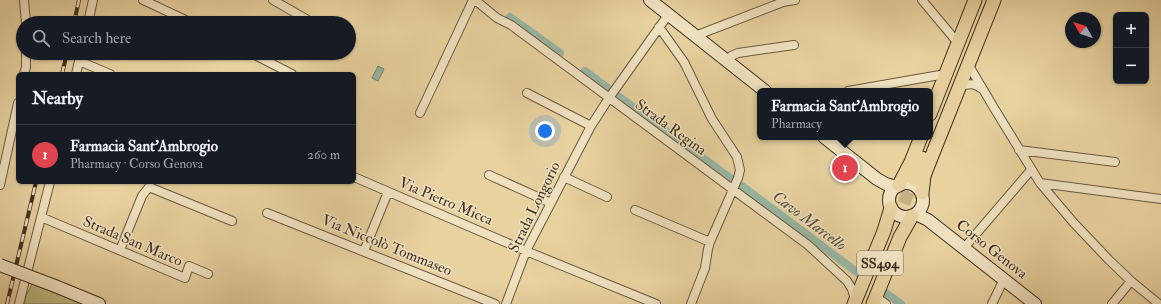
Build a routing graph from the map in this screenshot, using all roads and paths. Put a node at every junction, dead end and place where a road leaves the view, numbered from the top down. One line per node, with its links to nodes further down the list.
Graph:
1 (24, 0): 13 (street)
2 (93, 0): 14 (street)
3 (143, 0): 15 (street)
4 (273, 0): 16 (street)
5 (474, 0): 37 (street, Strada Regina); 40 (street)
6 (650, 0): 12 (main road)
7 (795, 0): 18 (street)
8 (922, 0): 19 (street)
9 (975, 0): 19 (main road)
10 (984, 0): 42 (main road)
11 (994, 0): 26 (main road)
12 (668, 15): 17 (street, Strada Longorio); 18 (main road)
13 (25, 16)
14 (90, 16)
15 (177, 16)
16 (301, 16)
17 (659, 27): 37 (street, Strada Longorio); 56 (street)
18 (695, 36): 25 (main road)
19 (958, 43): 38 (main road)
20 (794, 45): 25 (street)
21 (26, 60): 27 (street)
22 (79, 60): 28 (street)
23 (85, 60): 29 (street)
24 (265, 60): 30 (street)
25 (726, 60): 33 (main road)
26 (968, 64): 32 (main road); 35 (street)
27 (25, 72)
28 (76, 72)
29 (106, 72)
30 (288, 72)
31 (940, 75): 34 (street)
32 (959, 87): 35 (street); 59 (main road)
33 (762, 88)
34 (865, 88)
35 (983, 90): 46 (street)
36 (527, 93): 41 (street)
37 (609, 98): 41 (street, Strada Longorio); 56 (street, Strada Regina)
38 (933, 106)
39 (16, 112): 55 (street)
40 (420, 113)
41 (591, 126): 50 (street, Strada Longorio)
42 (933, 130)
43 (828, 140): 58 (main road)
44 (920, 140): 58 (main road)
45 (929, 140): 52 (main road)
46 (1019, 150): 47 (street); 48 (street)
47 (1115, 162)
48 (1031, 170): 53 (street); 70 (street)
49 (489, 176): 62 (street)
50 (564, 177): 60 (street); 62 (street, Strada Longorio)
51 (356, 178): 57 (street, Via Pietro Micca)
52 (914, 178)
53 (1040, 183): 61 (street); 78 (street)
54 (49, 184): 66 (street)
55 (0, 185)
56 (733, 190): 69 (street); 77 (street, Strada Regina)
57 (388, 192): 72 (street); 73 (street, Via Pietro Micca)
58 (894, 194): 59 (main road); 65 (main road); 79 (main road)
59 (922, 194): 65 (main road)
60 (607, 197)
61 (1161, 199)
62 (551, 203): 73 (street, Strada Longorio)
63 (635, 210): 69 (street)
64 (267, 213): 72 (street, Via Niccolò Tommaseo)
65 (917, 213): 70 (main road, Corso Genova); 80 (main road)
66 (41, 217): 71 (street, Strada San Marco); 82 (street)
67 (232, 221): 71 (street)
68 (896, 222): 81 (main road, SS494)
69 (710, 242): 87 (street)
70 (964, 248): 76 (main road, Corso Genova)
71 (120, 250): 75 (street, Strada San Marco)
72 (364, 251): 84 (street, Via Niccolò Tommaseo)
73 (526, 251): 85 (street, Strada Longorio); 86 (street, Via Pietro Micca)
74 (0, 265): 83 (main road, bridge)
75 (208, 274)
76 (1004, 279): 88 (street); 89 (main road, Corso Genova)
77 (847, 281): 79 (street); 81 (street, Strada Regina)
78 (1131, 281): 90 (street); 91 (street)
79 (863, 282): 81 (main road)
80 (878, 302)
81 (858, 303)
82 (20, 304)
83 (99, 304)
84 (495, 304)
85 (506, 304)
86 (656, 304)
87 (691, 304)
88 (992, 304)
89 (1035, 304)
90 (1112, 304)
91 (1159, 304)

